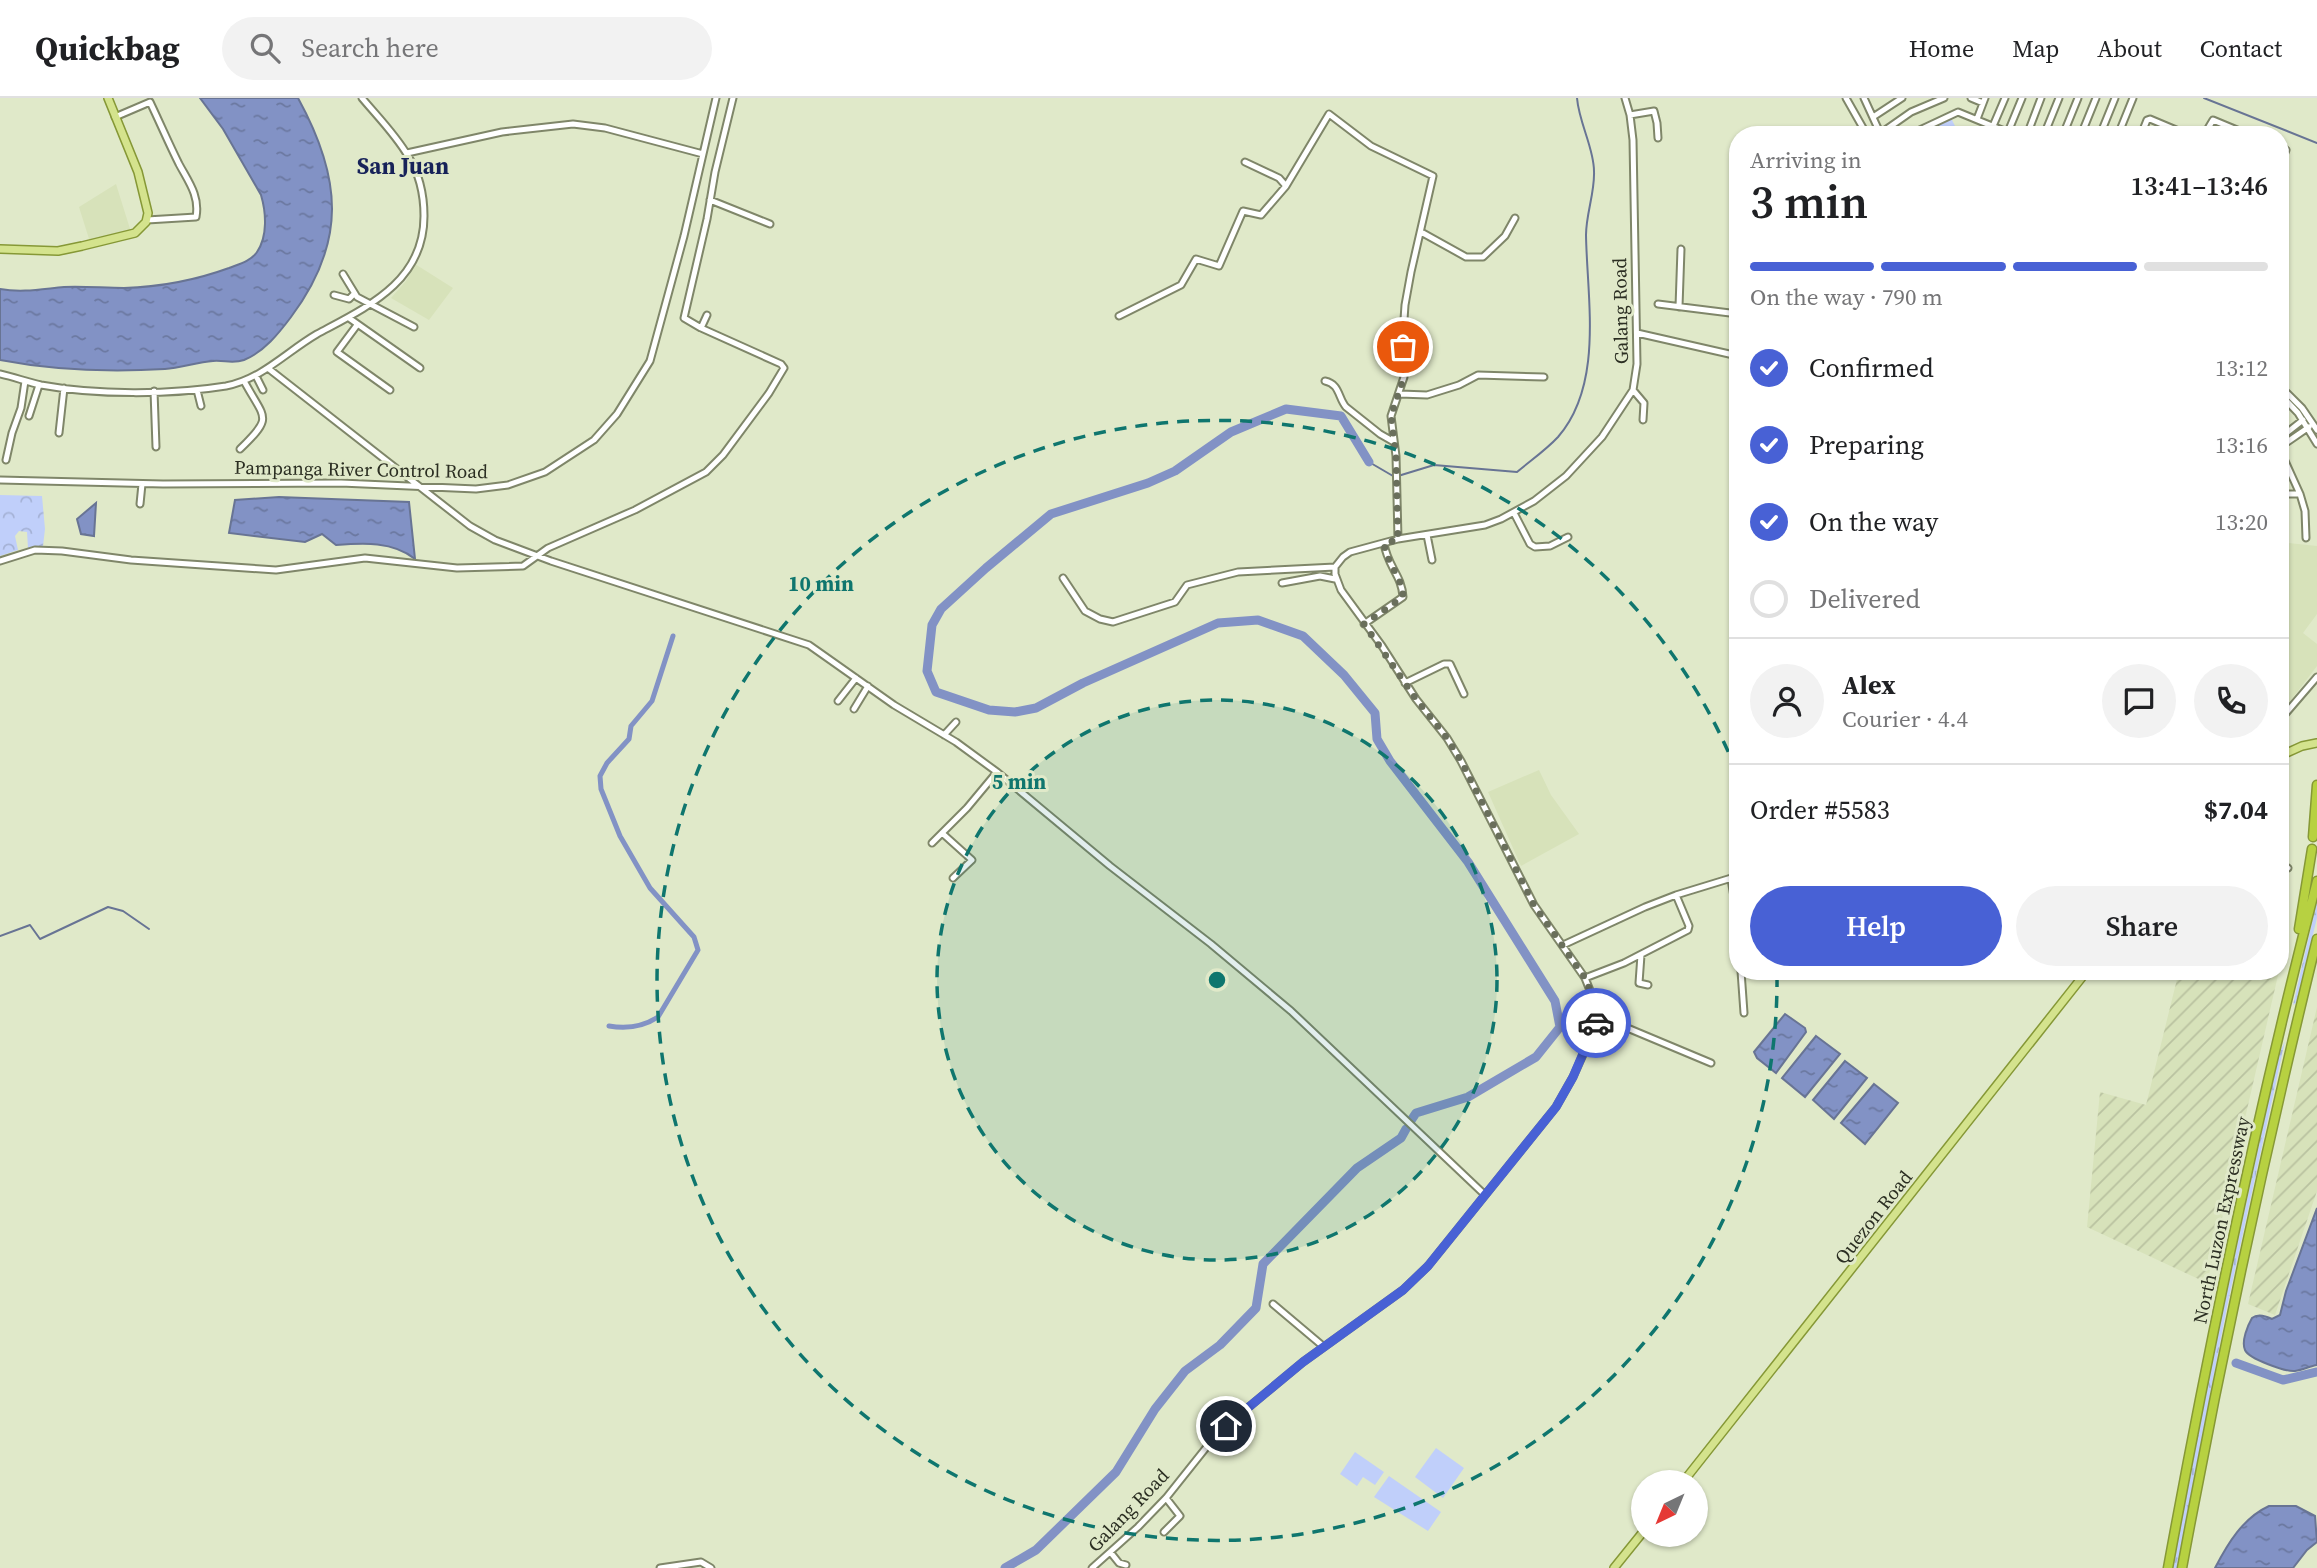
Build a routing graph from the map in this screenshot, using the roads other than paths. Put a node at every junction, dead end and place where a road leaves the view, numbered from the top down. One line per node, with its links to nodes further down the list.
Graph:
1 (108, 98): 22 (main road)
2 (362, 98): 42 (street)
3 (716, 98): 43 (street, Pampanga River Control Road)
4 (733, 98): 46 (street)
5 (1625, 98): 21 (street, Galang Road)
6 (1846, 98): 25 (street)
7 (1902, 98): 23 (street)
8 (1944, 98): 27 (street)
9 (1971, 98): 20 (street)
10 (2005, 98): 29 (street)
11 (2022, 98): 30 (street)
12 (2041, 98): 31 (street)
13 (2059, 98): 32 (street)
14 (2078, 98): 33 (street)
15 (2096, 98): 34 (street)
16 (2115, 98): 35 (street)
17 (2133, 98): 36 (street)
18 (1867, 99): 23 (street)
19 (149, 100): 22 (street); 48 (street)
20 (1984, 100): 24 (street)
21 (1630, 115): 41 (street); 66 (street, Galang Road)
22 (115, 117): 48 (main road)
23 (1873, 117): 26 (street)
24 (1977, 119): 28 (street); 29 (street)
25 (1862, 126)
26 (1877, 126)
27 (1892, 126)
28 (1927, 126)
29 (1993, 126)
30 (2013, 126)
31 (2030, 126)
32 (2048, 126)
33 (2067, 126)
34 (2085, 126)
35 (2104, 126)
36 (2122, 126)
37 (2145, 126): 38 (street)
38 (2168, 126)
39 (2209, 126): 40 (street)
40 (2227, 126)
41 (1658, 138)
42 (407, 153): 43 (street); 57 (street)
43 (703, 154): 103 (street, Pampanga River Control Road)
44 (1245, 162): 45 (street)
45 (1286, 186): 50 (street); 61 (street)
46 (710, 200): 49 (street); 65 (street)
47 (1515, 218): 50 (street)
48 (147, 220): 51 (main road)
49 (770, 223)
50 (1421, 232): 83 (street)
51 (0, 249)
52 (1681, 249): 58 (street)
53 (343, 274): 54 (street)
54 (354, 294): 55 (street); 57 (street)
55 (334, 295)
56 (1658, 304): 58 (street)
57 (370, 305): 62 (street); 64 (street)
58 (1679, 307): 59 (street)
59 (1729, 313)
60 (707, 314): 65 (street)
61 (1119, 316)
62 (349, 318): 63 (street); 69 (street)
63 (357, 325): 68 (street); 80 (street)
64 (414, 327)
65 (701, 328): 113 (street)
66 (1637, 333): 67 (street); 81 (street, Galang Road)
67 (1729, 354)
68 (420, 368)
69 (269, 369): 71 (street); 103 (street)
70 (0, 374): 73 (street)
71 (256, 376): 74 (street); 79 (street)
72 (1544, 377): 83 (street)
73 (25, 381): 76 (street); 99 (street)
74 (244, 381): 78 (street); 98 (street)
75 (1325, 381): 94 (street)
76 (39, 385): 77 (street); 87 (street)
77 (64, 388): 82 (street); 93 (street)
78 (197, 390): 82 (street); 86 (street)
79 (263, 390)
80 (390, 390)
81 (1633, 390): 89 (street); 107 (street, Galang Road)
82 (153, 391): 97 (street)
83 (1400, 394): 94 (street)
84 (2289, 398): 88 (street)
85 (2289, 403): 88 (street)
86 (201, 406)
87 (29, 416)
88 (2305, 418): 90 (street); 92 (street)
89 (1643, 420)
90 (2310, 425): 91 (street); 95 (street); 96 (street)
91 (2317, 430)
92 (2289, 431)
93 (59, 433)
94 (1394, 442): 111 (street)
95 (2289, 442)
96 (2317, 444)
97 (156, 447)
98 (240, 449)
99 (6, 460)
100 (2289, 469): 105 (street)
101 (0, 480): 102 (street, Pampanga River Control Road)
102 (142, 484): 103 (street, Pampanga River Control Road); 106 (street)
103 (421, 486): 113 (street)
104 (2289, 494): 105 (street)
105 (2300, 494): 110 (street)
106 (140, 504)
107 (1514, 513): 108 (street, Galang Road); 109 (street)
108 (1427, 535): 111 (street, Galang Road); 115 (street)
109 (1568, 537)
110 (2306, 538)
111 (1398, 540): 112 (street, Galang Road)
112 (1384, 543): 116 (street, Galang Road); 120 (street)
113 (537, 556): 114 (street); 121 (street)
114 (0, 561)
115 (1432, 561)
116 (1335, 567): 117 (street); 118 (street)
117 (1063, 578)
118 (1335, 579): 119 (street); 120 (street)
119 (1282, 583)
120 (1364, 624): 123 (street)
121 (856, 677): 124 (street); 126 (street)
122 (2317, 677): 128 (street)
123 (1405, 683): 125 (street); 144 (street)
124 (868, 686): 127 (street); 130 (street)
125 (1464, 694)
126 (838, 702)
127 (854, 709)
128 (2289, 712)
129 (956, 722): 130 (street)
130 (944, 735): 133 (street)
131 (2317, 743): 132 (main road)
132 (2289, 752)
133 (996, 772): 135 (street); 156 (street)
134 (2317, 785): 136 (highway)
135 (943, 832): 137 (street); 139 (street)
136 (2313, 837)
137 (932, 843)
138 (2312, 849): 147 (highway)
139 (953, 878)
140 (1729, 880): 142 (street)
141 (2317, 881): 147 (highway, North Luzon Expressway)
142 (1676, 895): 144 (street); 145 (street)
143 (2317, 939): 155 (highway, North Luzon Expressway)
144 (1563, 945): 148 (street)
145 (1641, 955): 148 (street); 151 (street)
146 (2317, 959): 155 (highway)
147 (2295, 965): 171 (highway, North Luzon Expressway)
148 (1585, 978): 153 (street)
149 (1742, 980): 152 (street)
150 (2080, 980): 161 (main road, Quezon Road)
151 (1648, 985)
152 (1744, 1013)
153 (1597, 1021): 154 (street); 156 (street, Galang Road)
154 (1712, 1063)
155 (2284, 1073): 172 (highway, North Luzon Expressway)
156 (1485, 1195): 158 (street, Galang Road)
157 (1273, 1304): 158 (street)
158 (1324, 1347): 159 (street, Galang Road)
159 (1232, 1422): 160 (street); 162 (street, Galang Road)
160 (1239, 1443)
161 (1692, 1470)
162 (1166, 1498): 163 (street); 165 (street, Galang Road)
163 (1164, 1532)
164 (1631, 1547): 170 (main road)
165 (1111, 1553): 166 (street); 169 (street, Galang Road)
166 (1126, 1565)
167 (660, 1568): 168 (street)
168 (711, 1568)
169 (1092, 1568)
170 (1614, 1568)
171 (2168, 1568)
172 (2182, 1568)

